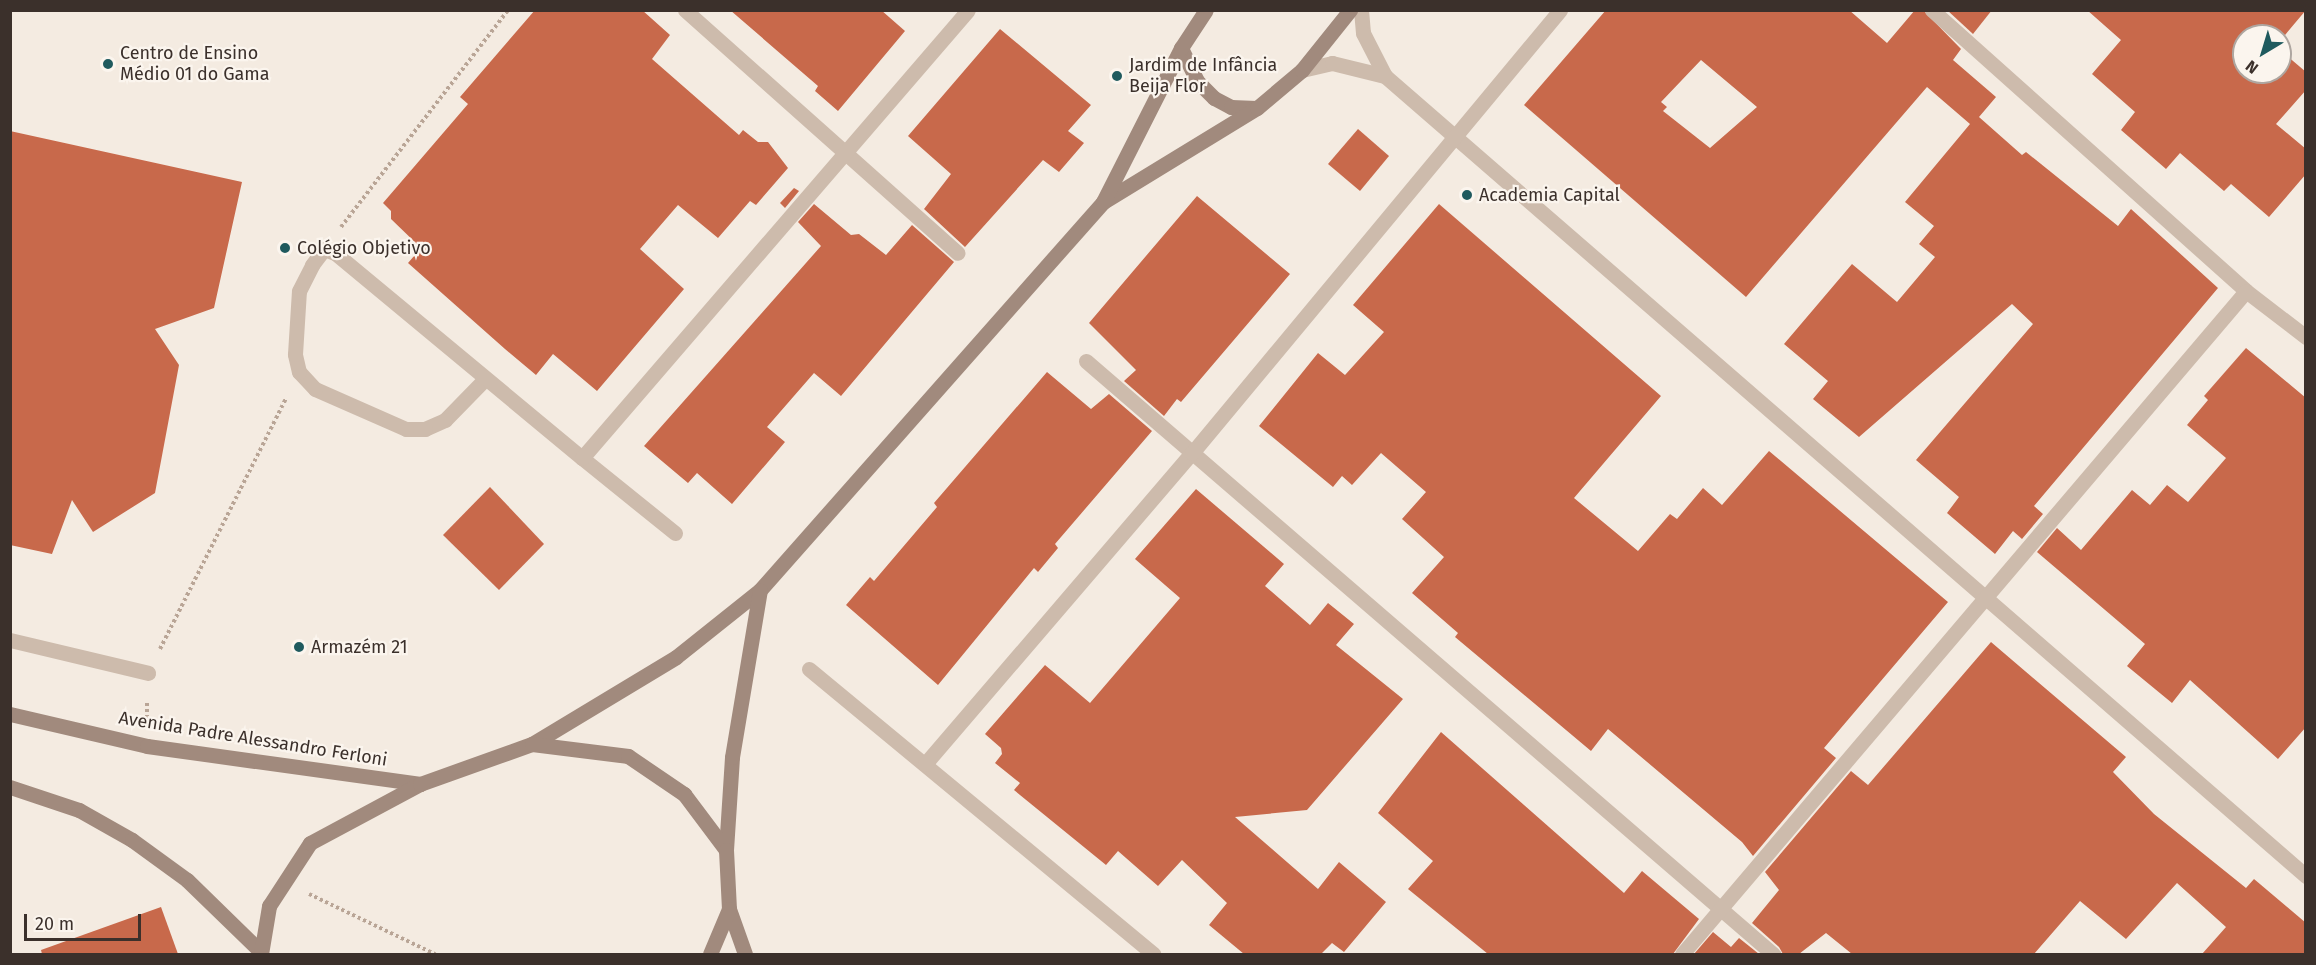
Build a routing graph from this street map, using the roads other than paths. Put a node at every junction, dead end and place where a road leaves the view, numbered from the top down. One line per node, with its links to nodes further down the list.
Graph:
1 (685, 10): 13 (street)
2 (968, 10): 13 (street)
3 (1206, 10): 8 (street)
4 (1350, 10): 9 (street)
5 (1361, 10): 10 (street)
6 (1560, 10): 12 (street)
7 (1932, 10): 16 (street)
8 (1180, 48): 11 (street); 14 (street)
9 (1302, 69): 10 (street); 11 (street)
10 (1384, 76): 12 (street)
11 (1257, 108): 14 (street)
12 (1454, 136): 20 (street); 24 (street)
13 (848, 153): 15 (street); 21 (street)
14 (1103, 202): 23 (street)
15 (958, 253)
16 (2246, 291): 17 (street); 24 (street)
17 (2306, 337)
18 (1086, 361): 20 (street)
19 (485, 379): 19 (street); 21 (street)
20 (1192, 453): 30 (street); 36 (street)
21 (582, 458): 22 (street)
22 (675, 533)
23 (760, 590): 29 (street); 33 (street)
24 (1987, 600): 34 (street); 36 (street)
25 (10, 640): 27 (street)
26 (809, 669): 30 (street)
27 (148, 673)
28 (10, 714): 31 (street, Avenida Padre Alessandro Ferloni)
29 (532, 744): 31 (street); 33 (street)
30 (925, 764): 40 (street)
31 (420, 784): 37 (street)
32 (10, 787): 37 (street)
33 (726, 850): 35 (street)
34 (2306, 876)
35 (729, 909): 38 (street); 39 (street)
36 (1720, 909): 41 (street); 42 (street)
37 (261, 953)
38 (710, 954)
39 (745, 954)
40 (1153, 954)
41 (1682, 954)
42 (1773, 954)

